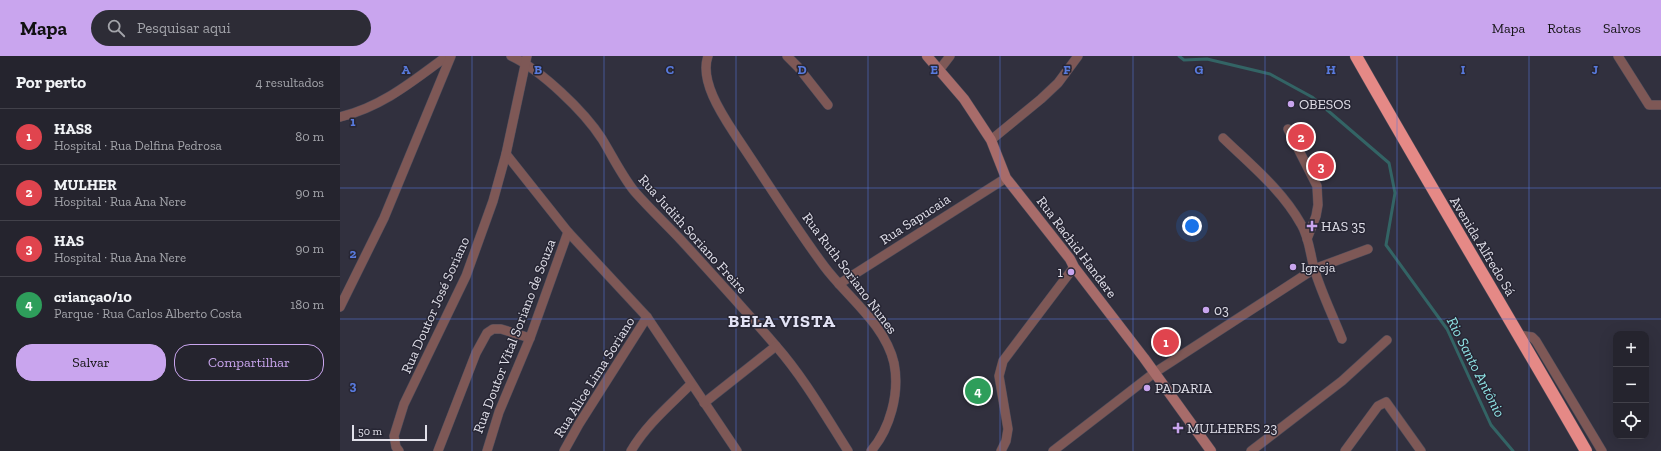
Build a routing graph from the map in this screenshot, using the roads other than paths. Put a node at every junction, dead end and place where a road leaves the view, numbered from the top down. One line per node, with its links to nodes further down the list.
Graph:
1 (447, 56): 15 (street)
2 (451, 56): 27 (street)
3 (511, 56): 11 (street, Rua Judith Soriano Freire)
4 (708, 56): 26 (street, Rua Ruth Soriano Nunes)
5 (787, 56): 13 (street)
6 (927, 56): 12 (street, Rua Rachid Handere)
7 (950, 56): 12 (street)
8 (1078, 56): 18 (street)
9 (1356, 56): 29 (highway, Avenida Alfredo Sá)
10 (1618, 56): 14 (street)
11 (526, 59): 19 (street, Rua Doutor José Soriano); 33 (street, Rua Judith Soriano Freire)
12 (940, 69): 18 (street, Rua Rachid Handere)
13 (828, 105)
14 (1661, 105)
15 (340, 117)
16 (1288, 129): 22 (street)
17 (1223, 138): 22 (street)
18 (991, 140): 20 (street, Rua Rachid Handere)
19 (506, 154): 21 (street); 37 (street, Rua Doutor José Soriano)
20 (1006, 178): 24 (street, Rua Rachid Handere); 26 (street, Rua Sapucaia)
21 (568, 232): 28 (street); 30 (street, Rua Doutor Vital Soriano de Souza)
22 (1307, 239): 25 (street)
23 (1368, 249): 25 (street)
24 (1074, 267): 34 (street, Rua Rachid Handere); 45 (street)
25 (1314, 269): 31 (street); 34 (street)
26 (839, 284): 44 (street, Rua Ruth Soriano Nunes)
27 (340, 307)
28 (647, 317): 35 (street); 40 (street, Rua Alice Lima Soriano)
29 (1519, 335): 51 (highway, Avenida Alfredo Sá); 52 (street)
30 (530, 338): 38 (street); 39 (street, Rua Doutor Vital Soriano de Souza)
31 (1342, 339)
32 (1387, 340): 48 (street)
33 (776, 346): 36 (street); 43 (street, Rua Judith Soriano Freire)
34 (1154, 373): 46 (street); 47 (street, Rua Rachid Handere)
35 (691, 384): 36 (street); 41 (street)
36 (704, 402): 42 (street)
37 (397, 449)
38 (438, 451)
39 (487, 451)
40 (564, 451)
41 (631, 451)
42 (738, 451)
43 (848, 451)
44 (871, 451)
45 (1001, 451)
46 (1054, 451)
47 (1211, 451)
48 (1251, 451)
49 (1345, 451): 50 (street)
50 (1421, 451)
51 (1586, 451)
52 (1602, 451)

